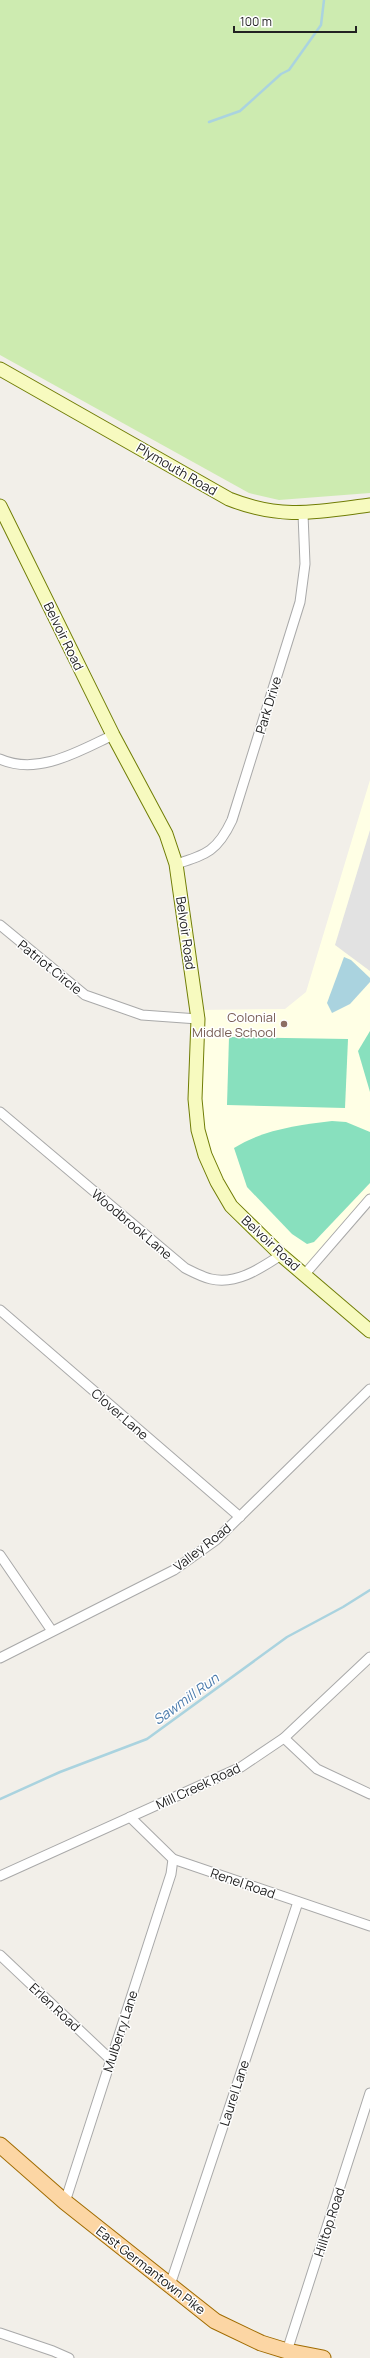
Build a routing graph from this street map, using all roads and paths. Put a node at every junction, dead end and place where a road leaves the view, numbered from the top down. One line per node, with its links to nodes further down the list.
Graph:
1 (0, 369): 4 (street, Plymouth Road)
2 (370, 504): 4 (street, Plymouth Road)
3 (0, 506): 5 (street, Belvoir Road)
4 (303, 514): 7 (street, Park Drive)
5 (112, 735): 6 (street); 7 (street, Belvoir Road)
6 (0, 759)
7 (176, 864): 9 (street, Belvoir Road)
8 (0, 925): 9 (street, Patriot Circle)
9 (198, 1019): 12 (street, Belvoir Road)
10 (0, 1112): 12 (street, Woodbrook Lane)
11 (370, 1199): 13 (street)
12 (281, 1255): 13 (street, Belvoir Road)
13 (305, 1274): 15 (street, Belvoir Road)
14 (0, 1310): 17 (street, Clover Lane)
15 (370, 1331)
16 (370, 1389): 17 (street, Valley Road)
17 (240, 1517): 19 (street, Valley Road)
18 (0, 1555): 19 (street)
19 (52, 1631): 21 (street, Valley Road)
20 (370, 1657): 22 (street, Mill Creek Road)
21 (0, 1658)
22 (284, 1738): 23 (street); 24 (street, Mill Creek Road)
23 (370, 1794)
24 (130, 1817): 25 (street, Renel Road); 26 (street, Mill Creek Road)
25 (173, 1859): 27 (street, Renel Road); 30 (street, Mulberry Lane)
26 (0, 1876)
27 (298, 1902): 28 (street, Renel Road); 34 (street, Laurel Lane)
28 (370, 1926)
29 (0, 1955): 30 (street, Erlen Road)
30 (110, 2059): 33 (street, Mulberry Lane)
31 (370, 2093): 36 (street, Hilltop Road)
32 (0, 2145): 33 (main road, East Germantown Pike)
33 (65, 2202): 34 (main road, East Germantown Pike)
34 (170, 2285): 36 (main road, East Germantown Pike)
35 (0, 2334): 37 (street)
36 (287, 2351): 38 (main road, East Germantown Pike)
37 (69, 2358)
38 (323, 2358)

